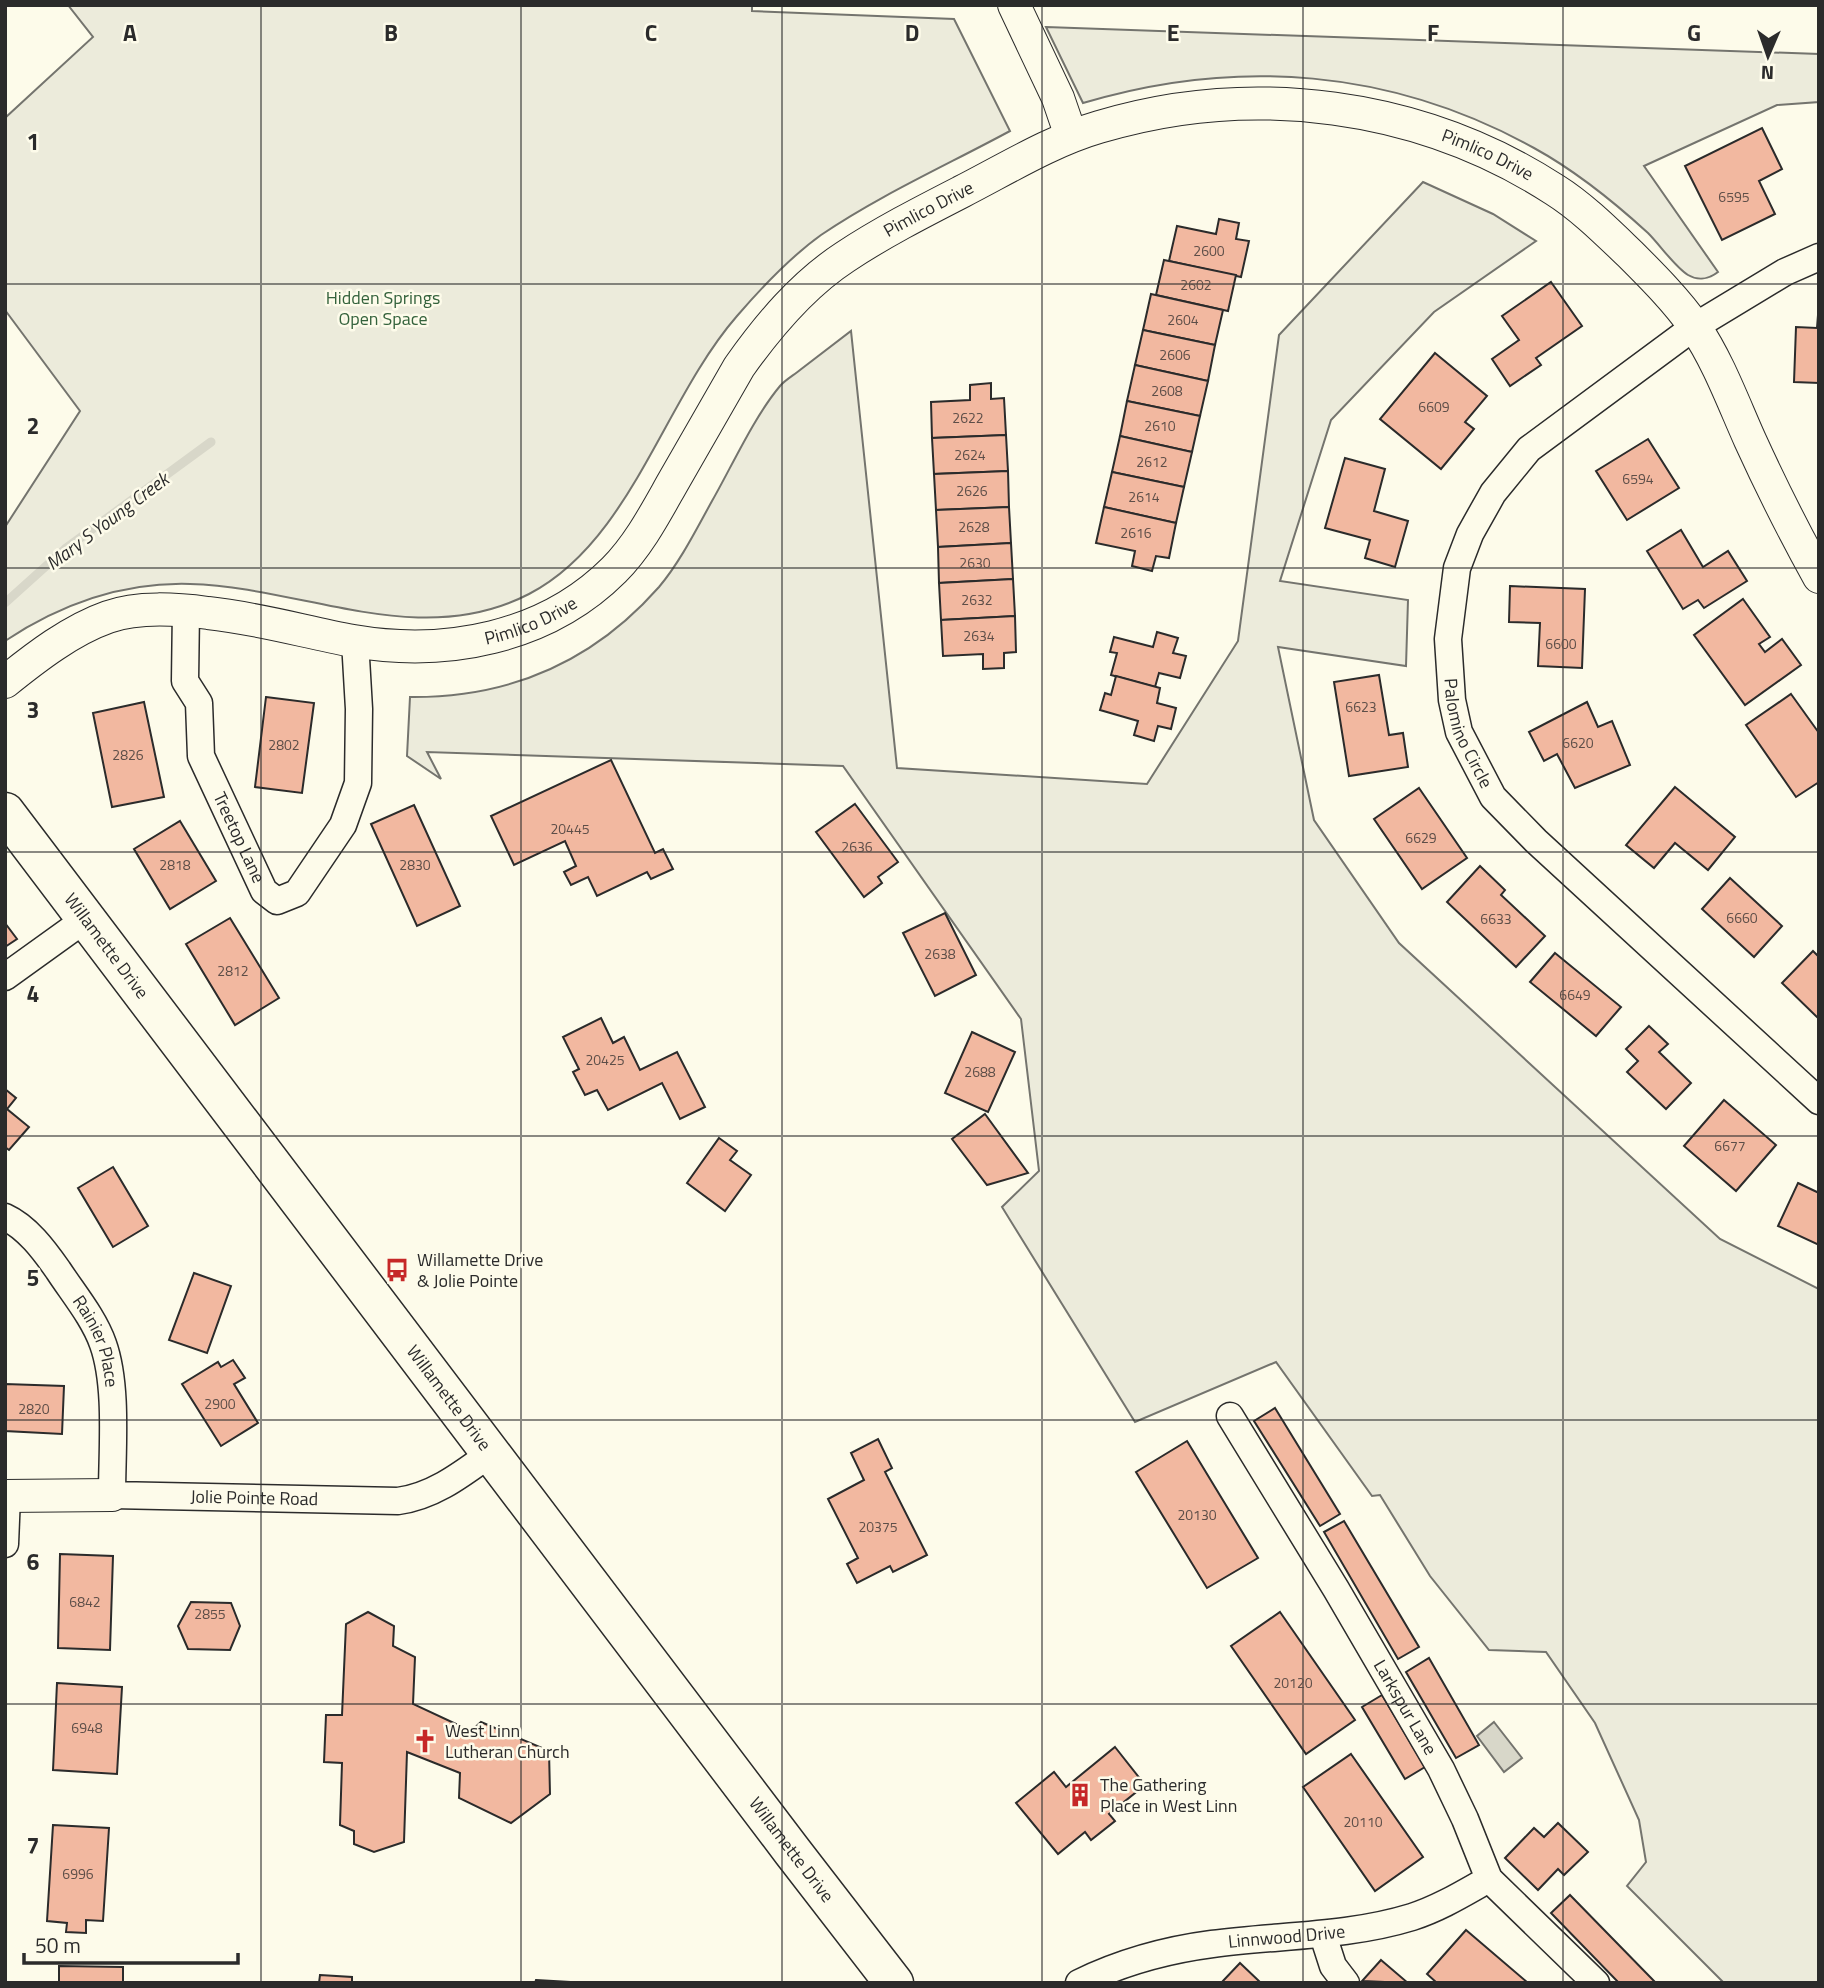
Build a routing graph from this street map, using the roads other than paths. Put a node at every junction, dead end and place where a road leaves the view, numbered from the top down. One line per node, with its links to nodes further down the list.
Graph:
1 (1014, 5): 2 (street)
2 (1071, 136): 4 (street, Pimlico Drive); 7 (street, Pimlico Drive)
3 (1819, 257): 4 (street, Palomino Circle)
4 (1694, 327): 5 (street, Pimlico Drive); 12 (street, Palomino Circle)
5 (1819, 577)
6 (186, 610): 7 (street, Pimlico Drive); 7 (street, Treetop Lane); 8 (street, Pimlico Drive)
7 (355, 641)
8 (5, 682)
9 (5, 812): 10 (main road, Willamette Drive)
10 (87, 918): 11 (street); 15 (main road, Willamette Drive)
11 (5, 977)
12 (1819, 1101)
13 (5, 1217): 16 (street, Rainier Place)
14 (1230, 1416): 19 (street, Larkspur Lane)
15 (491, 1453): 16 (street, Jolie Pointe Road); 22 (main road, Willamette Drive)
16 (112, 1495): 17 (street, Jolie Pointe Road)
17 (6, 1496): 18 (street)
18 (5, 1544)
19 (1489, 1879): 20 (street, Linnwood Drive); 24 (street, Larkspur Lane)
20 (1323, 1935): 21 (street, Linnwood Drive); 23 (street)
21 (1088, 1981)
22 (894, 1983)
23 (1346, 1983)
24 (1596, 1983)

